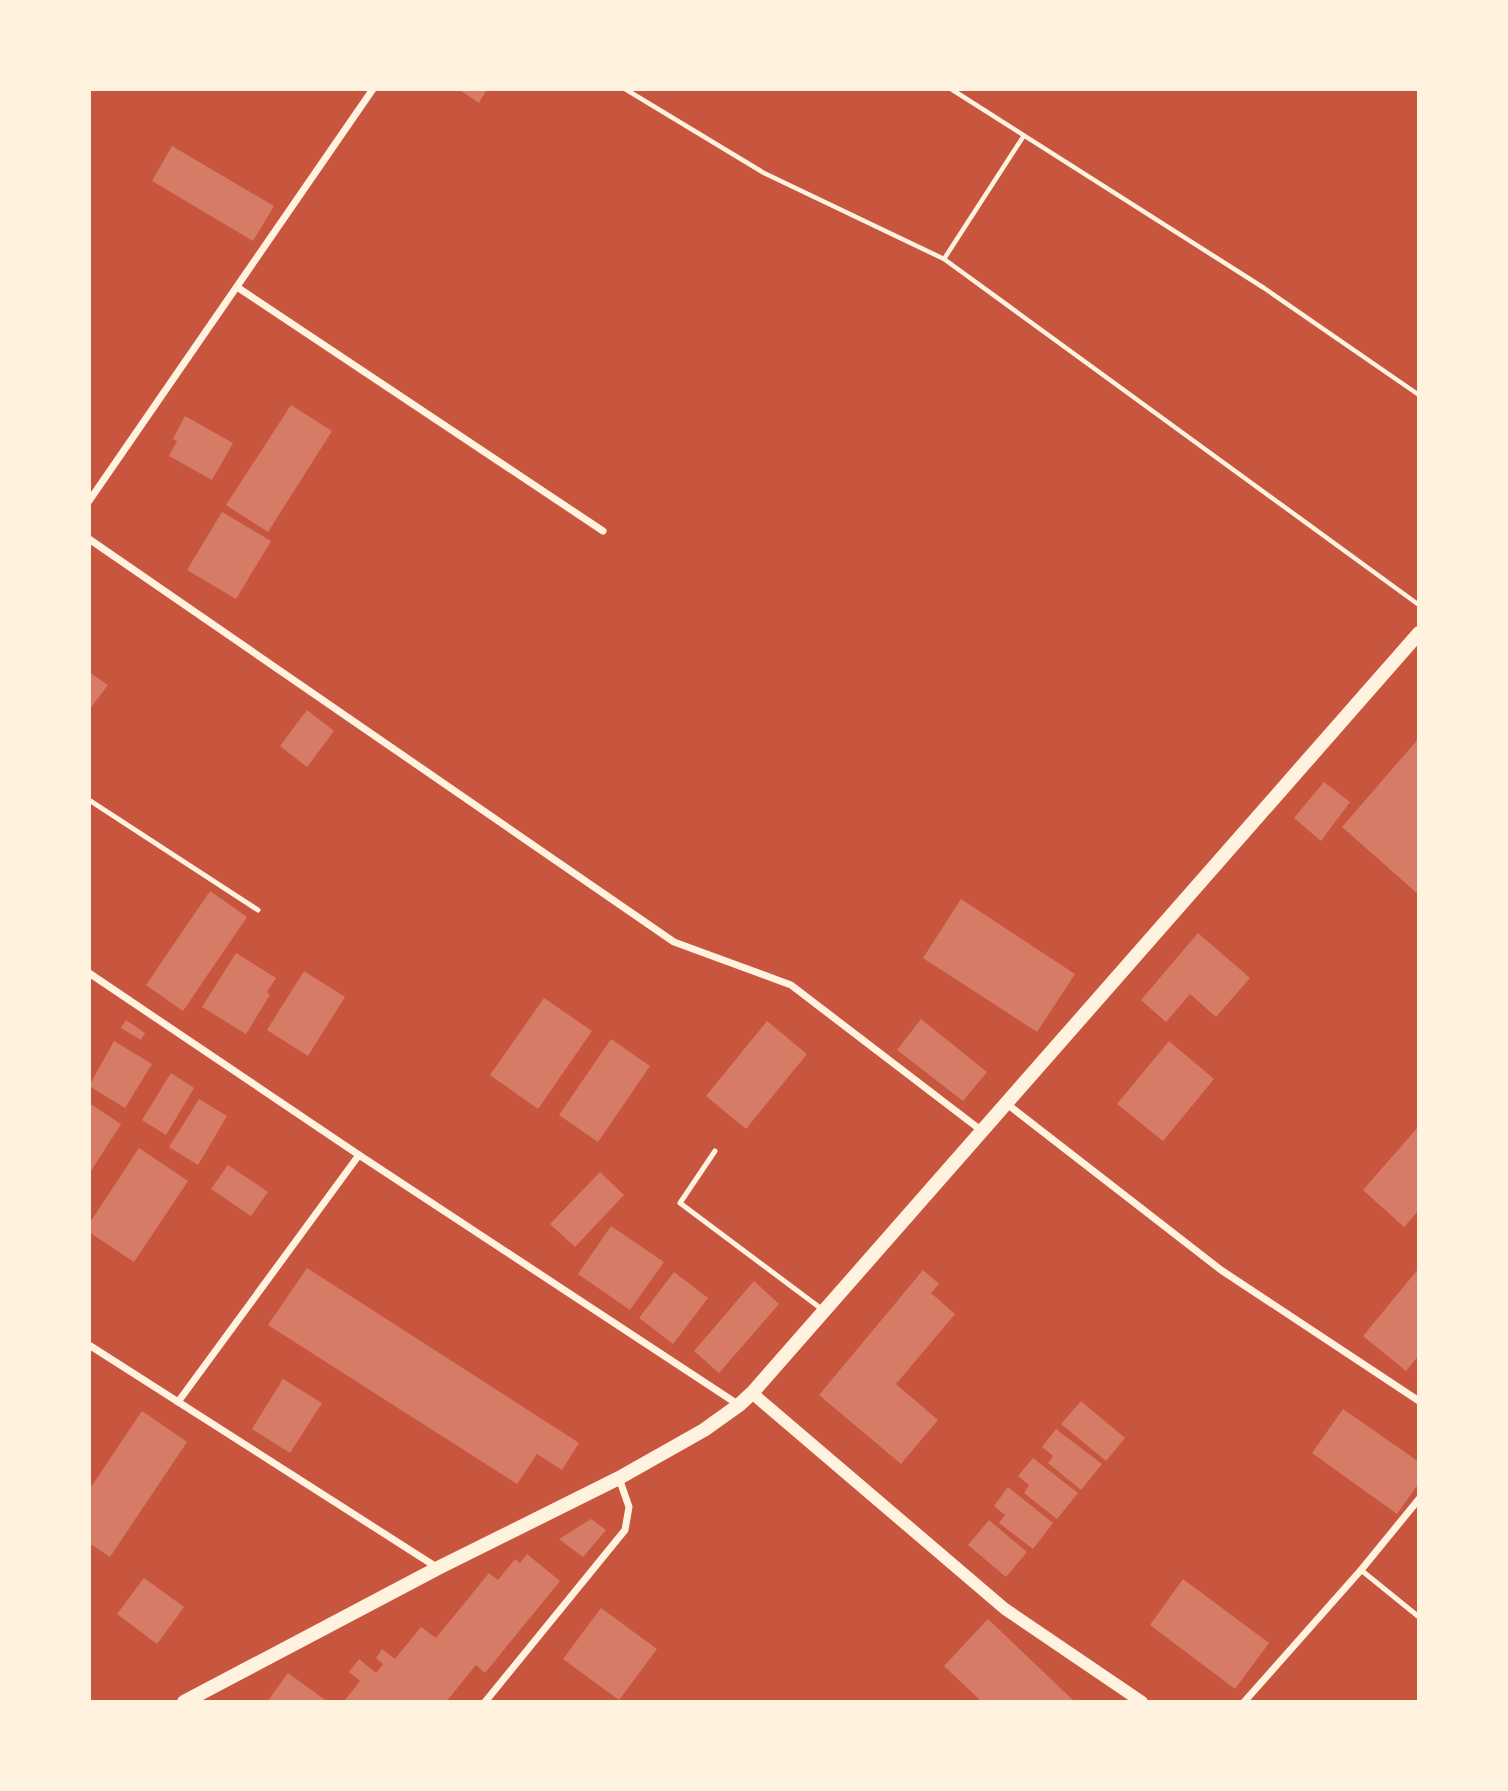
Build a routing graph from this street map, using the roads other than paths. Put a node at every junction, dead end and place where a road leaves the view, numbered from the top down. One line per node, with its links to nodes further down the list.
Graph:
1 (373, 89): 2 (street)
2 (237, 287): 3 (street); 4 (street)
3 (89, 501)
4 (603, 531)
5 (89, 539): 11 (street)
6 (1419, 633): 10 (main road)
7 (89, 800): 8 (lane)
8 (258, 910)
9 (89, 972): 13 (street)
10 (1006, 1104): 11 (main road); 17 (street)
11 (982, 1131): 14 (main road)
12 (715, 1151): 14 (lane)
13 (359, 1155): 18 (street); 19 (street)
14 (824, 1311): 16 (main road)
15 (89, 1345): 18 (street)
16 (752, 1393): 19 (main road); 27 (street)
17 (1419, 1401)
18 (178, 1402): 22 (street)
19 (739, 1405): 20 (main road)
20 (619, 1478): 22 (main road); 26 (street)
21 (1419, 1499): 23 (street)
22 (438, 1568): 25 (main road)
23 (1361, 1570): 24 (lane); 28 (street)
24 (1419, 1617)
25 (184, 1702)
26 (485, 1702)
27 (1142, 1702)
28 (1244, 1702)

